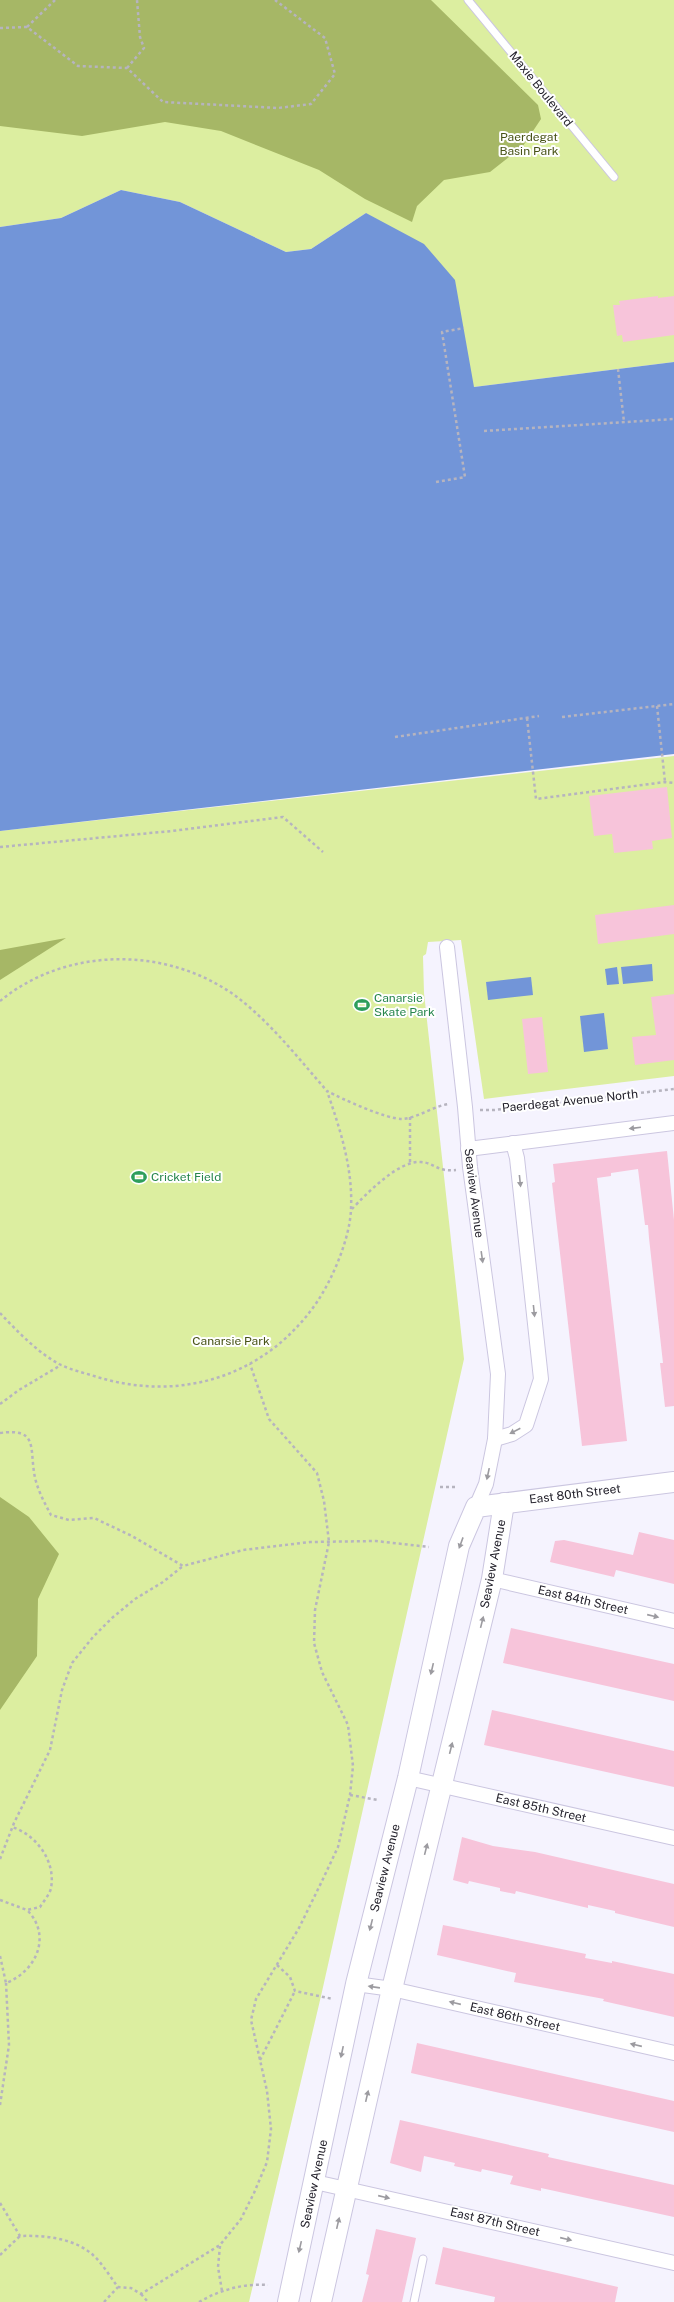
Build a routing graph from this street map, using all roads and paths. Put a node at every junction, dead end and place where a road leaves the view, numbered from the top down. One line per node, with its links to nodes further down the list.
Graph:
1 (55, 0): 5 (path)
2 (136, 0): 7 (path)
3 (275, 0): 7 (path)
4 (468, 0): 8 (lane, Maxie Boulevard)
5 (27, 27): 6 (path); 7 (path)
6 (0, 28)
7 (127, 68)
8 (614, 177)
9 (464, 328): 14 (path)
10 (618, 370): 12 (path)
11 (674, 419): 12 (path)
12 (624, 422): 13 (path)
13 (484, 431)
14 (436, 482)
15 (674, 704): 16 (path)
16 (657, 706): 18 (path); 21 (path)
17 (539, 716): 19 (path)
18 (562, 717)
19 (527, 718): 20 (path); 21 (path)
20 (395, 737)
21 (665, 782): 22 (path)
22 (674, 783)
23 (0, 847): 24 (path)
24 (323, 852)
25 (447, 947): 29 (street, Seaview Avenue)
26 (0, 1001): 28 (path)
27 (674, 1089): 29 (path, Paerdegat Avenue North)
28 (327, 1091): 30 (path); 36 (path)
29 (465, 1107): 30 (path, Paerdegat Avenue North); 33 (street, Seaview Avenue)
30 (410, 1117): 34 (path)
31 (674, 1123): 32 (street, one-way to 32)
32 (512, 1143): 33 (street); 42 (street, one-way to 42)
33 (468, 1149): 42 (street, Seaview Avenue, one-way to 42)
34 (410, 1165): 35 (path); 36 (path)
35 (462, 1169)
36 (351, 1210): 38 (path)
37 (0, 1313): 39 (path)
38 (250, 1364): 39 (path); 48 (path)
39 (61, 1365): 40 (path)
40 (0, 1404)
41 (0, 1433): 50 (path)
42 (495, 1438): 47 (street, Seaview Avenue, one-way to 47)
43 (674, 1482): 46 (street, East 80th Street)
44 (440, 1487): 45 (path)
45 (457, 1487)
46 (504, 1503): 47 (street, East 80th Street); 51 (street, Seaview Avenue)
47 (476, 1507): 53 (street, Seaview Avenue, one-way to 53)
48 (329, 1542): 49 (path); 50 (path); 55 (path)
49 (429, 1546)
50 (183, 1566): 57 (path)
51 (492, 1579): 52 (street, East 84th Street, one-way to 52); 54 (street, Seaview Avenue, one-way to 51)
52 (674, 1621)
53 (408, 1778): 54 (street, East 85th Street); 65 (street, Seaview Avenue, one-way to 65)
54 (442, 1786): 58 (street, East 85th Street); 66 (street, Seaview Avenue, one-way to 54)
55 (350, 1795): 56 (path); 63 (path)
56 (378, 1800)
57 (12, 1828): 59 (path); 61 (path)
58 (674, 1838)
59 (0, 1859)
60 (0, 1900): 61 (path)
61 (27, 1910): 64 (path)
62 (0, 1956): 64 (path)
63 (277, 1965): 67 (path); 70 (path)
64 (6, 1983): 71 (path)
65 (356, 1984): 66 (street, East 86th Street, one-way to 65); 72 (street, Seaview Avenue, one-way to 72)
66 (392, 1989): 69 (street, East 86th Street, one-way to 66); 73 (street, Seaview Avenue, one-way to 66)
67 (295, 1991): 68 (path); 70 (path)
68 (333, 1999)
69 (674, 2053)
70 (260, 2060): 76 (path)
71 (0, 2105)
72 (315, 2182): 73 (street, East 87th Street); 87 (street, Seaview Avenue, one-way to 87)
73 (346, 2189): 79 (street, East 87th Street, one-way to 79); 88 (street, Seaview Avenue, one-way to 73)
74 (0, 2203): 75 (path)
75 (20, 2236): 77 (path); 81 (path)
76 (220, 2245): 82 (path); 83 (path)
77 (0, 2255)
78 (423, 2259): 89 (lane)
79 (674, 2263)
80 (268, 2285): 82 (path)
81 (118, 2287): 83 (path); 84 (path)
82 (222, 2291): 86 (path)
83 (141, 2294): 85 (path)
84 (104, 2302)
85 (148, 2302)
86 (199, 2302)
87 (288, 2302)
88 (321, 2302)
89 (414, 2302)

